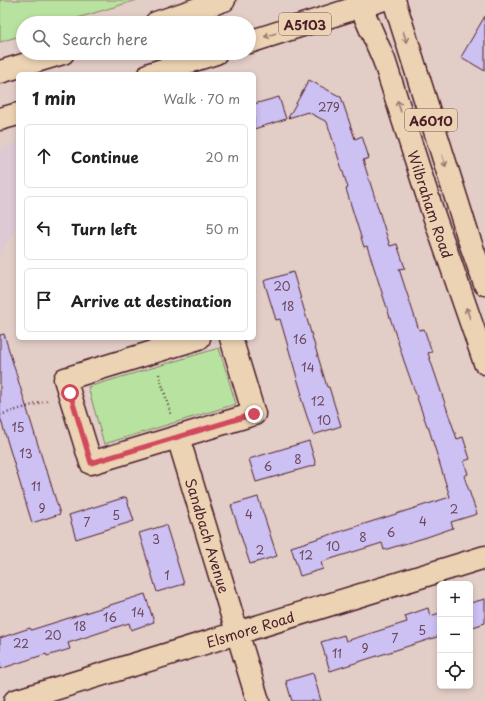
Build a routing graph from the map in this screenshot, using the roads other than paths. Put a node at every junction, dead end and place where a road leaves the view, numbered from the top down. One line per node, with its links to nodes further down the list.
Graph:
1 (224, 0): 4 (main road)
2 (394, 0): 12 (main road, Wilbraham Road / A6010, one-way to 12)
3 (367, 2): 5 (main road, A5103, one-way to 5); 15 (main road, Wilbraham Road / A6010, one-way to 3)
4 (177, 16)
5 (256, 40)
6 (40, 60): 8 (main road)
7 (194, 60): 9 (main road)
8 (0, 72)
9 (156, 72)
10 (16, 115): 11 (main road)
11 (0, 119)
12 (485, 284)
13 (192, 340): 16 (main road)
14 (232, 340): 16 (main road)
15 (485, 363)
16 (178, 437): 18 (main road, Sandbach Avenue)
17 (485, 557): 18 (main road, Elsmore Road)
18 (237, 634): 19 (main road, Elsmore Road); 20 (main road, Sandbach Avenue)
19 (15, 701)
20 (258, 701)

